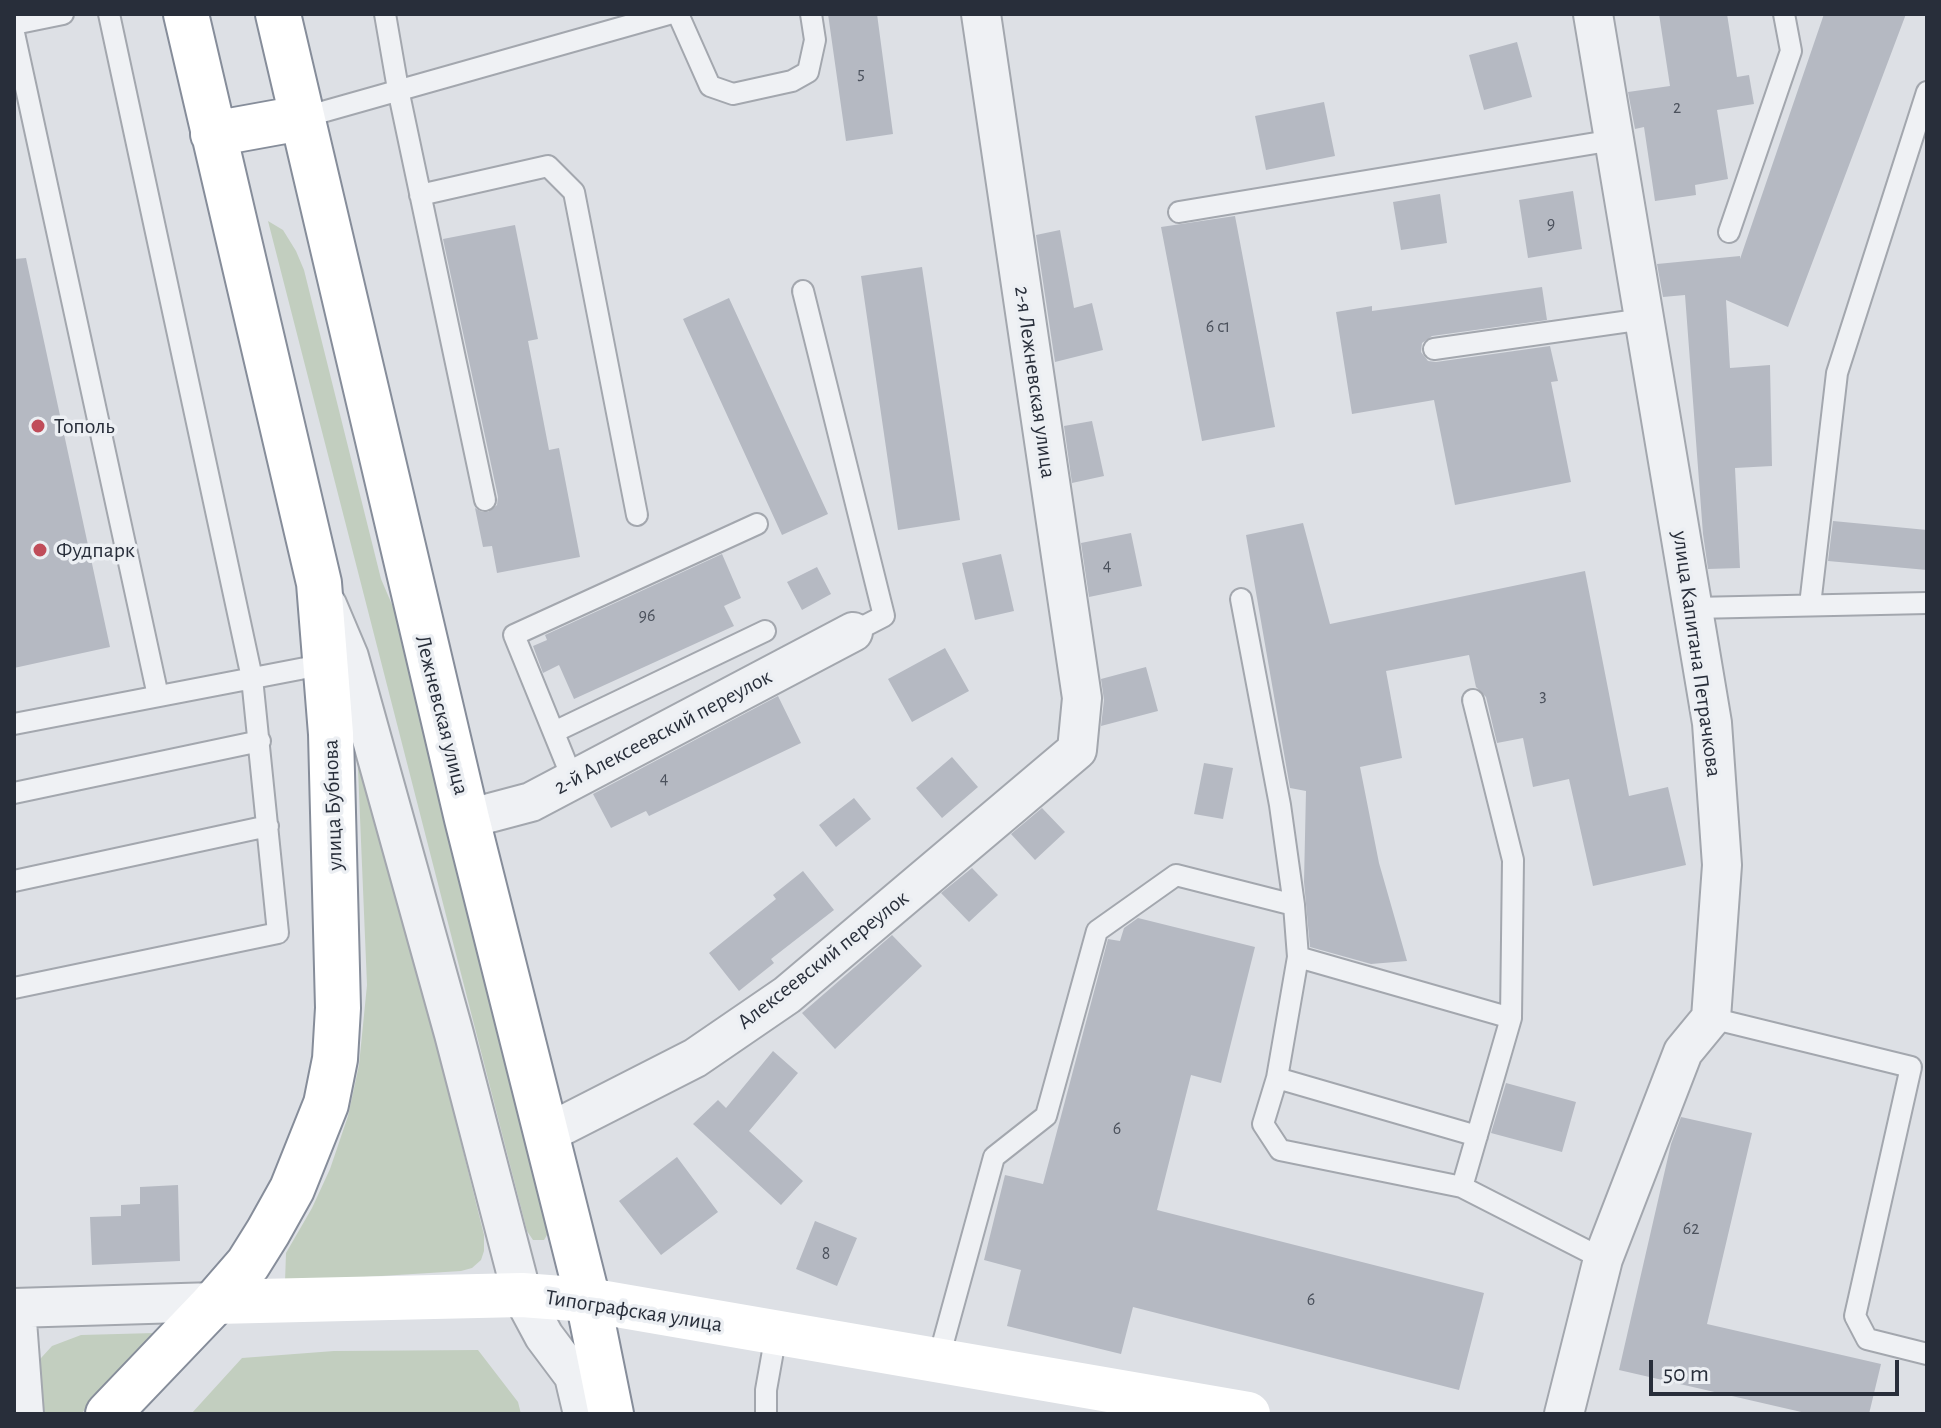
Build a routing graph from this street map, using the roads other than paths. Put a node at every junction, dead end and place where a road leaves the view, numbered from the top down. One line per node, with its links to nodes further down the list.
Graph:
1 (63, 14): 12 (lane)
2 (109, 14): 36 (lane)
3 (186, 14): 17 (main road)
4 (278, 14): 16 (main road, Лежневская улица)
5 (385, 14): 14 (lane)
6 (669, 14): 14 (lane)
7 (678, 14): 8 (lane)
8 (811, 14)
9 (981, 14): 42 (street, 2-я Лежневская улица)
10 (1593, 14): 18 (street, улица Капитана Петрачкова)
11 (1784, 14): 21 (lane)
12 (14, 24)
13 (14, 33): 37 (lane)
14 (398, 89): 16 (lane); 19 (lane)
15 (1927, 92): 31 (lane)
16 (301, 118): 17 (main road); 45 (main road, Лежневская улица)
17 (213, 134): 28 (main road, улица Бубнова)
18 (1614, 140): 20 (lane); 23 (street, улица Капитана Петрачкова)
19 (420, 195): 25 (lane); 26 (lane)
20 (1179, 212)
21 (1729, 232)
22 (803, 291): 34 (lane)
23 (1644, 319): 24 (lane); 32 (street, улица Капитана Петрачкова)
24 (1434, 349)
25 (485, 500)
26 (637, 515)
27 (757, 524): 40 (lane)
28 (319, 583): 35 (main road, улица Бубнова); 59 (street)
29 (1241, 599): 48 (lane)
30 (1927, 603): 31 (lane)
31 (1810, 605): 32 (lane)
32 (1693, 608): 52 (street, улица Капитана Петрачкова)
33 (765, 631): 40 (lane)
34 (853, 632): 43 (street, 2-й Алексеевский переулок)
35 (326, 664): 36 (lane); 61 (main road, улица Бубнова)
36 (252, 678): 37 (lane); 41 (lane)
37 (158, 696): 39 (lane)
38 (1473, 700): 51 (lane)
39 (14, 724)
40 (554, 732): 43 (lane)
41 (260, 741): 44 (lane); 46 (lane)
42 (1077, 750): 55 (street, Алексеевский переулок)
43 (573, 780): 45 (street, 2-й Алексеевский переулок)
44 (14, 793)
45 (467, 819): 55 (main road, Лежневская улица)
46 (268, 826): 47 (lane); 50 (lane)
47 (14, 881)
48 (1294, 905): 49 (lane); 65 (lane)
49 (1298, 957): 51 (lane); 54 (lane)
50 (14, 988)
51 (1511, 1018): 56 (lane)
52 (1711, 1018): 53 (lane); 58 (street)
53 (1919, 1069): 64 (lane)
54 (1277, 1078): 56 (lane); 57 (lane)
55 (546, 1134): 60 (main road, Лежневская улица)
56 (1477, 1136): 57 (lane)
57 (1462, 1187): 58 (lane)
58 (1603, 1259): 73 (street)
59 (522, 1295): 60 (main road, Типографская улица); 61 (main road, Типографская улица); 69 (street)
60 (588, 1300): 63 (main road, Типографская улица); 70 (main road, Лежневская улица)
61 (215, 1302): 62 (street, Типографская улица); 68 (main road, улица Бубнова)
62 (15, 1308): 67 (street)
63 (776, 1334): 65 (main road, Типографская улица); 71 (lane)
64 (1927, 1354)
65 (938, 1361): 66 (main road, Типографская улица)
66 (1109, 1402): 72 (main road, Типографская улица)
67 (24, 1414)
68 (108, 1414)
69 (583, 1414)
70 (611, 1414)
71 (766, 1414)
72 (1248, 1414)
73 (1564, 1414)

